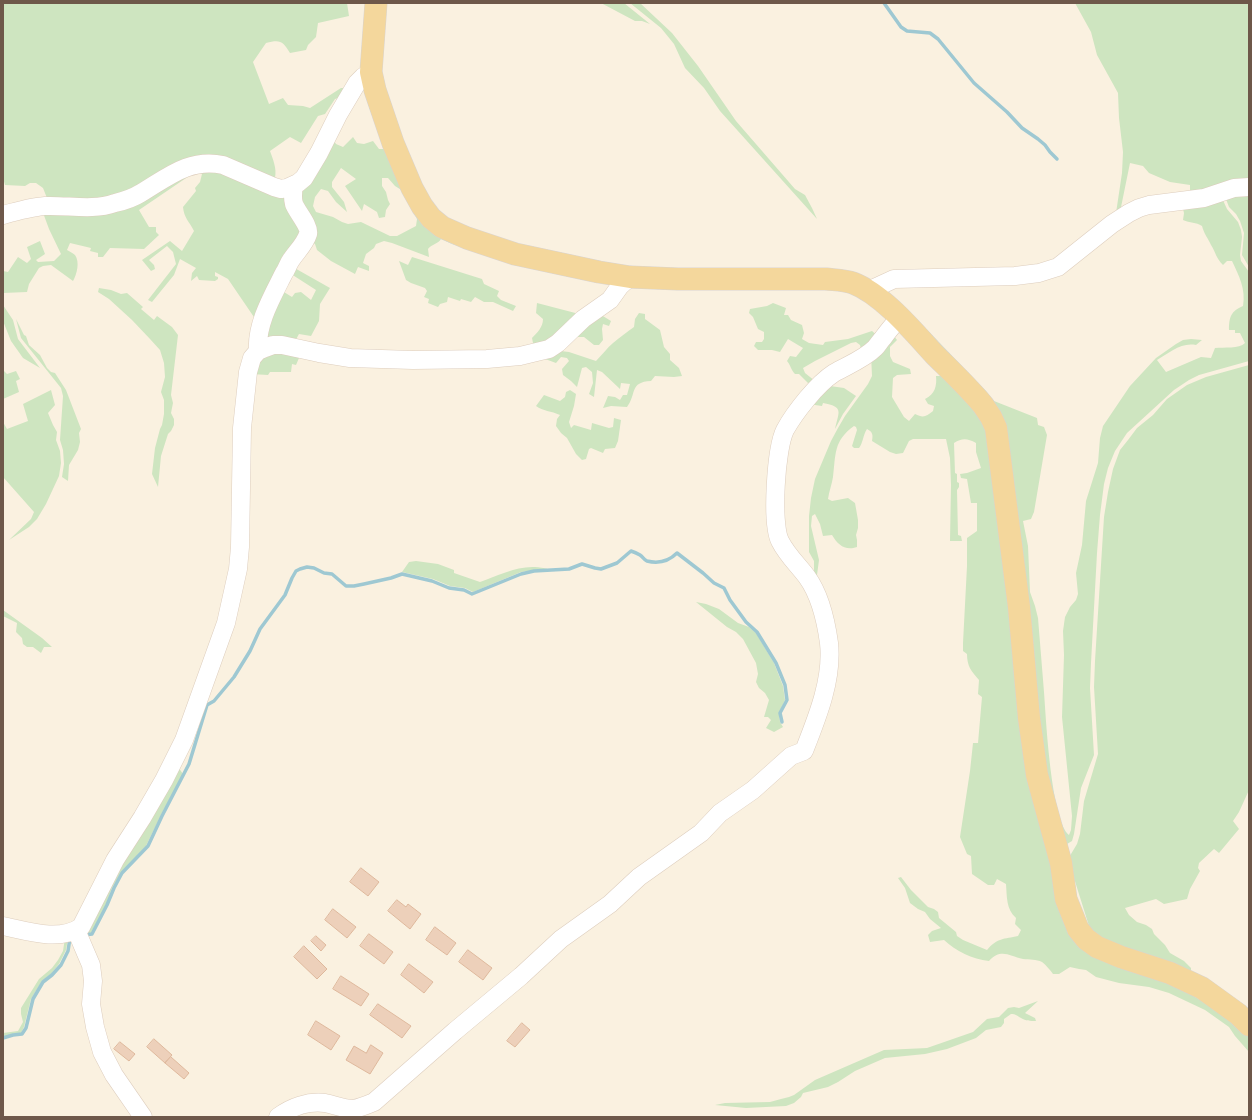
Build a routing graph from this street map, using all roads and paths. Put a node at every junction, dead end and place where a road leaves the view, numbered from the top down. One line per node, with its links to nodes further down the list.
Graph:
1 (376, 3): 2 (main road)
2 (371, 72): 3 (street); 6 (main road)
3 (294, 185): 5 (street); 9 (street)
4 (1249, 187): 7 (street)
5 (3, 215)
6 (630, 277): 7 (main road); 9 (street)
7 (868, 291): 8 (main road)
8 (900, 317): 12 (main road); 14 (street)
9 (258, 352): 11 (street)
10 (3, 926): 11 (street)
11 (76, 930): 13 (street)
12 (1249, 1025)
13 (143, 1117)
14 (278, 1117)

